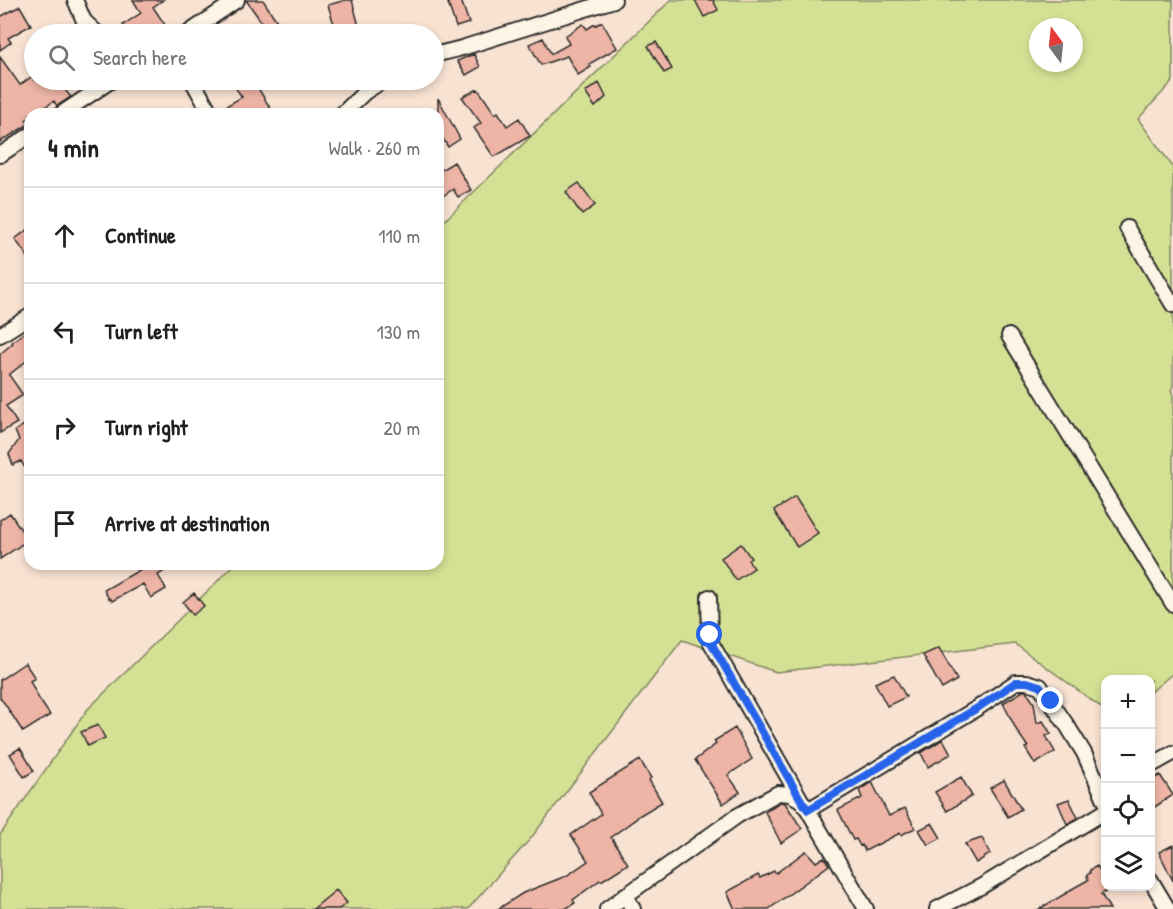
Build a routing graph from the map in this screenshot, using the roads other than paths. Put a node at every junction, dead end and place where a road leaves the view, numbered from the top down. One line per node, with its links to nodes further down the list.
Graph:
1 (75, 0): 4 (street)
2 (237, 0): 5 (street)
3 (614, 0): 6 (street)
4 (87, 24)
5 (202, 24)
6 (444, 52)
7 (97, 90): 10 (street)
8 (198, 90): 11 (street)
9 (368, 90): 12 (street)
10 (70, 108)
11 (208, 108)
12 (348, 108)
13 (24, 139): 14 (street)
14 (0, 155)
15 (1127, 228): 16 (street)
16 (1173, 305)
17 (24, 320): 18 (street)
18 (0, 334)
19 (1009, 336): 21 (street)
20 (709, 597): 25 (street)
21 (1173, 604)
22 (1173, 753): 23 (street)
23 (1155, 763)
24 (1101, 789): 25 (street)
25 (804, 805): 28 (street); 31 (street)
26 (1101, 814): 32 (street)
27 (1155, 887): 33 (street)
28 (625, 896): 29 (street); 30 (street)
29 (607, 909)
30 (633, 909)
31 (866, 909)
32 (937, 909)
33 (1168, 909)

